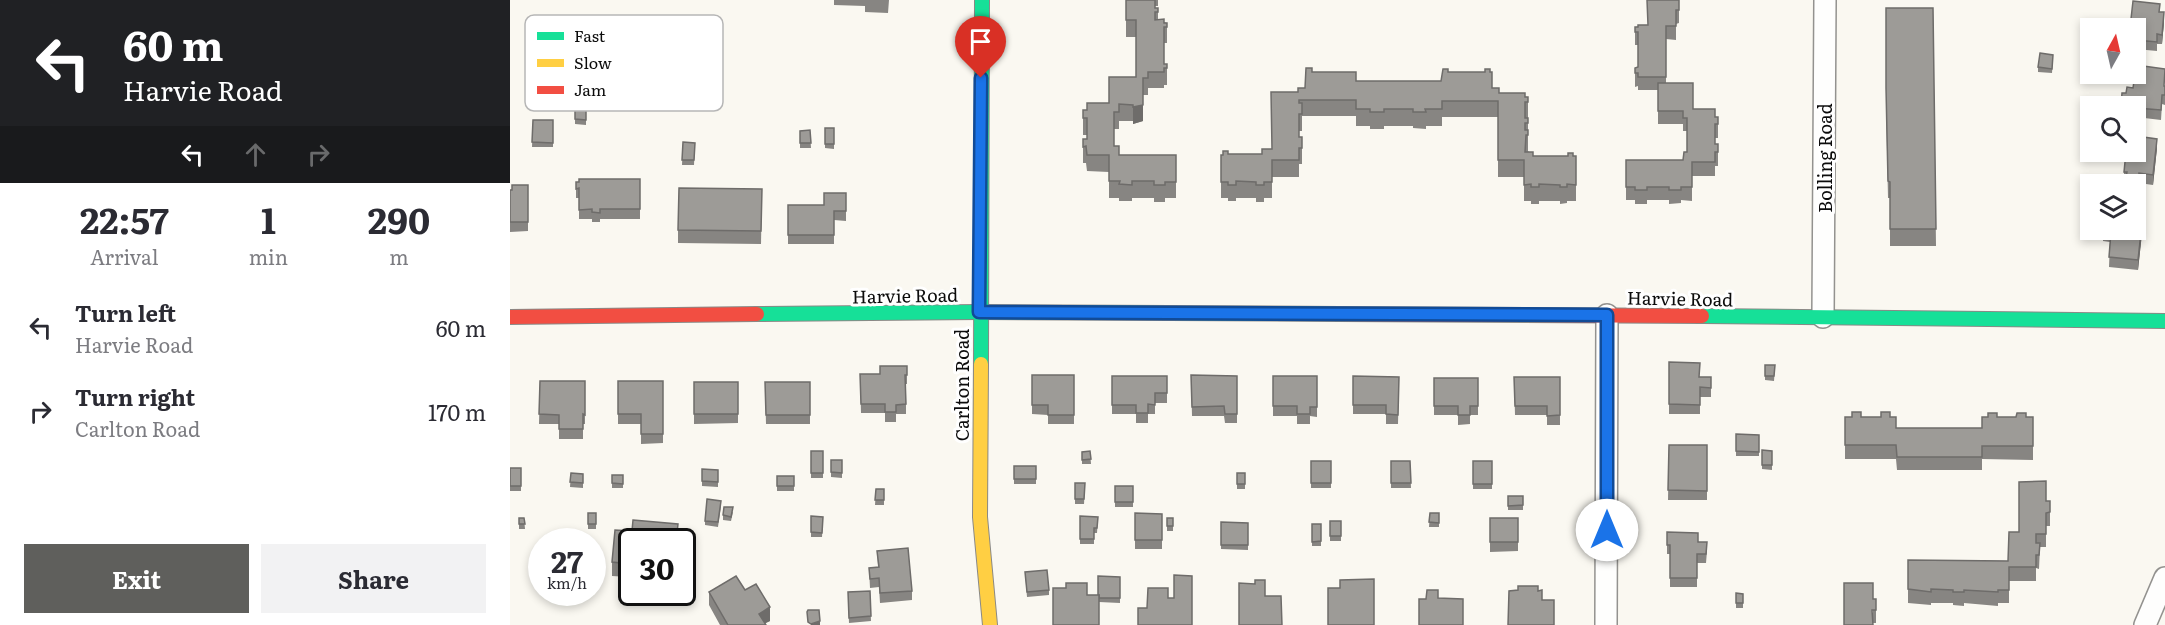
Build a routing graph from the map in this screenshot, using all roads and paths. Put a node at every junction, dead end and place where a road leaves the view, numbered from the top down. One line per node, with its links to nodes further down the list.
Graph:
1 (982, 0): 3 (street, Carlton Road)
2 (1825, 0): 6 (street, Bolling Road)
3 (979, 312): 4 (street, Harvie Road); 5 (street, Harvie Road); 9 (street, Carlton Road)
4 (1607, 315): 6 (street, Harvie Road); 10 (street)
5 (510, 317)
6 (1823, 317): 7 (street, Harvie Road)
7 (2165, 321)
8 (2165, 578): 11 (street)
9 (990, 625)
10 (1606, 625)
11 (2145, 625)

